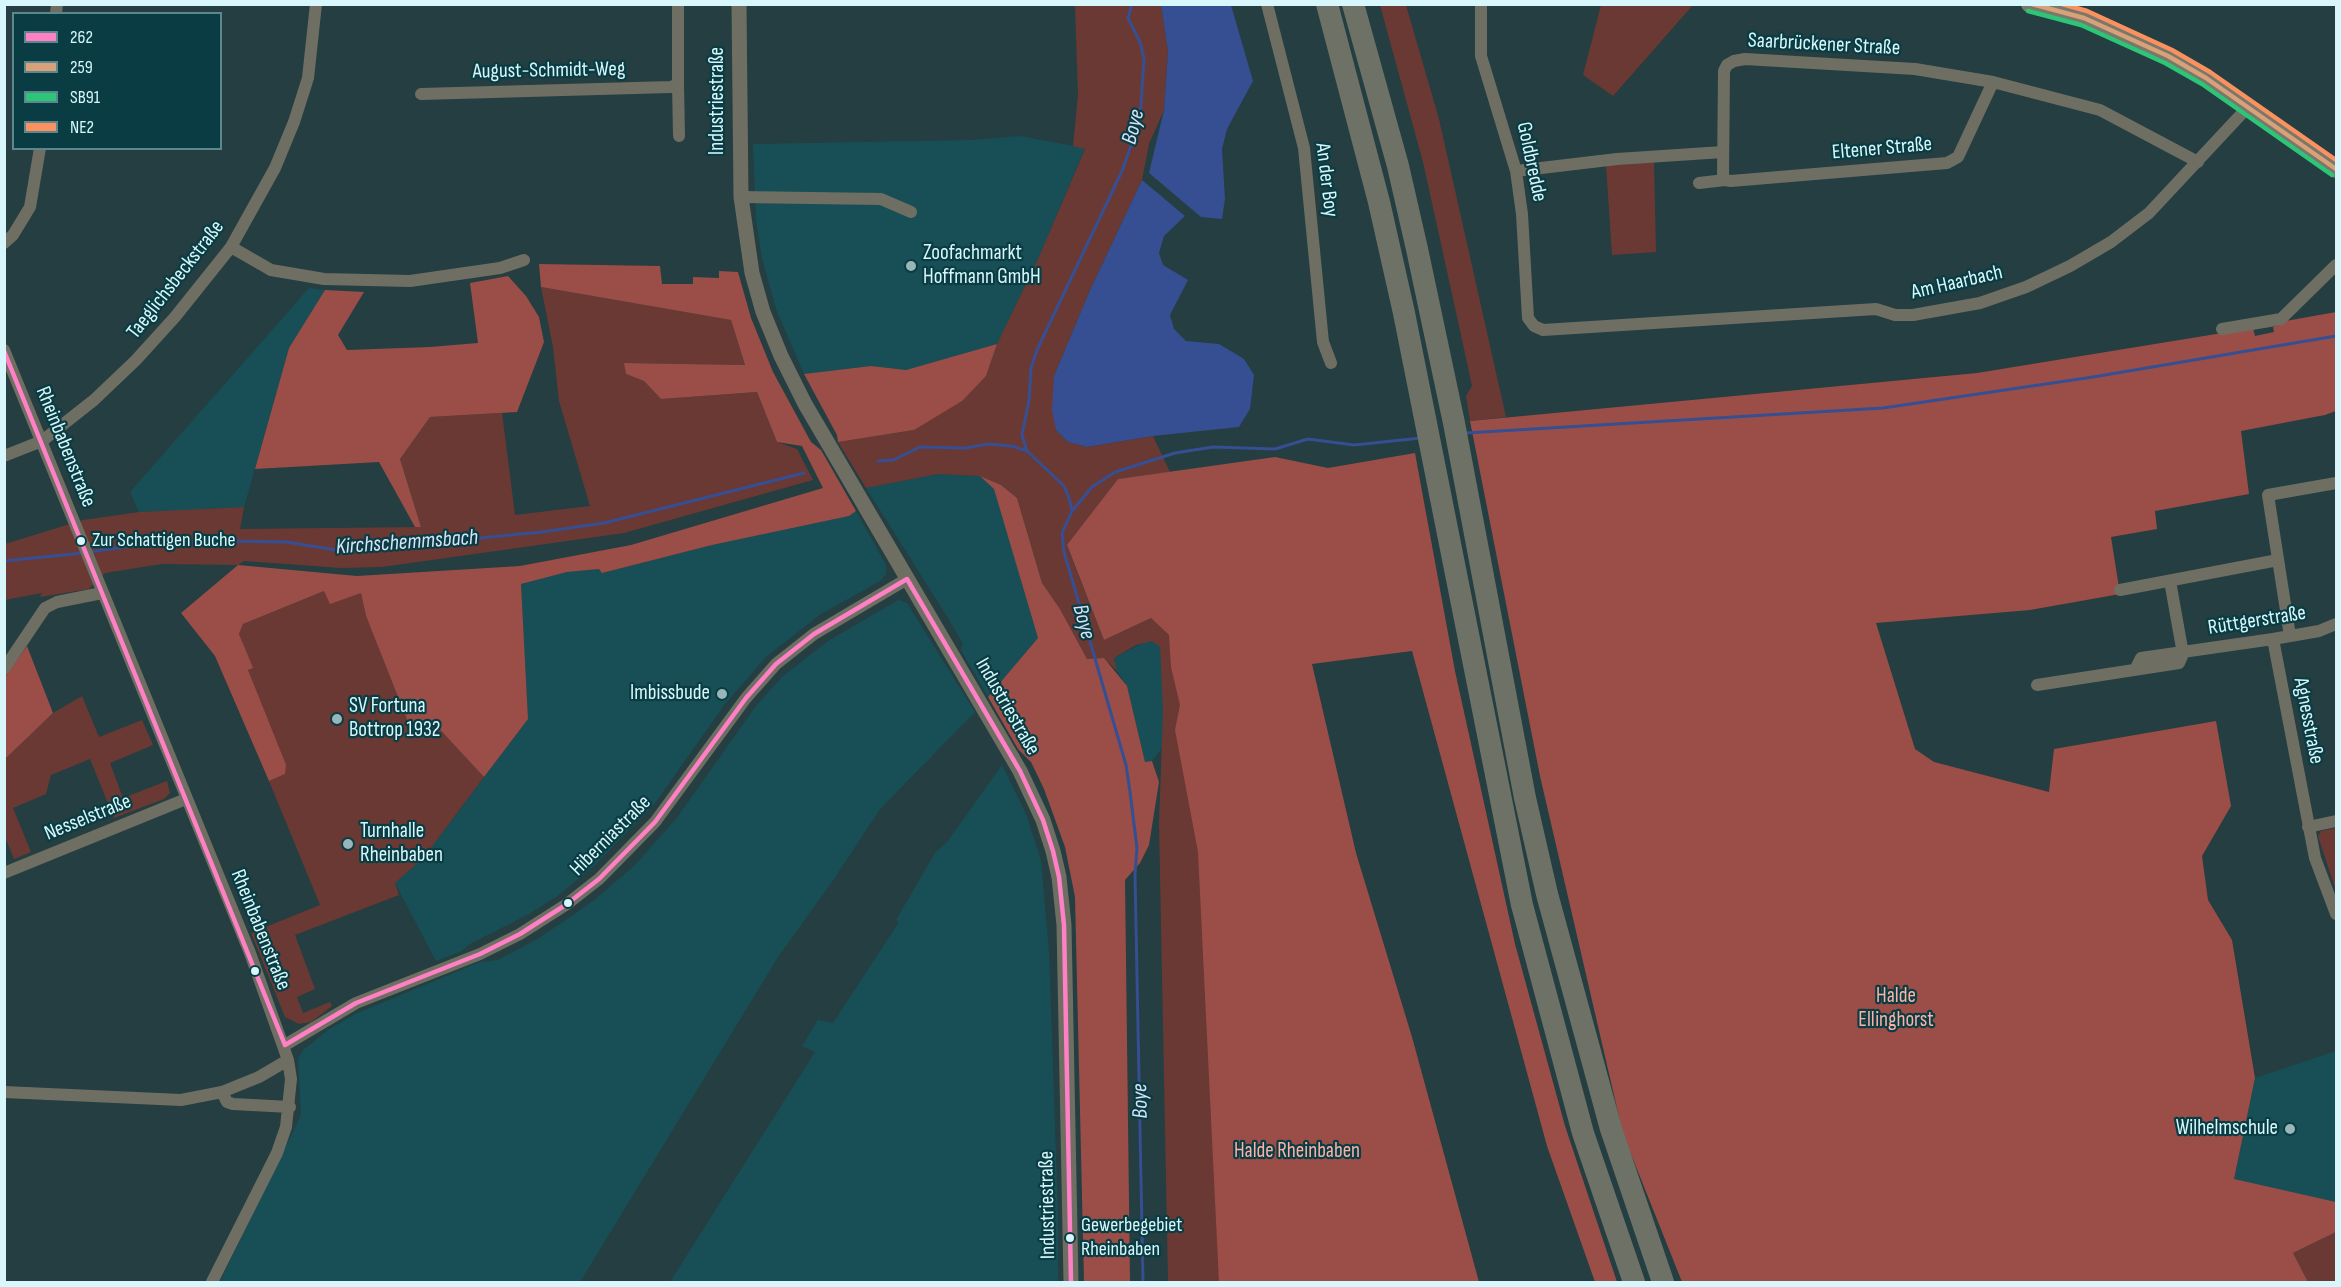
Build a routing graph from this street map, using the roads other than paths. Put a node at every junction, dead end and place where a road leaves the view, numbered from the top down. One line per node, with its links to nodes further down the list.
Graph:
1 (316, 4): 24 (street, Taeglichsbeckstraße)
2 (678, 4): 10 (street)
3 (739, 4): 21 (street, Industriestraße)
4 (1267, 4): 30 (street, An der Boy)
5 (1327, 4): 57 (highway)
6 (1353, 4): 58 (highway)
7 (1481, 4): 18 (street, Goldbredde)
8 (2030, 4): 12 (main road)
9 (1993, 82): 15 (street, Saarbrückener Straße); 16 (street, Saarbrückener Straße); 19 (street, Eltener Straße)
10 (678, 84): 11 (street, August-Schmidt-Weg); 13 (street)
11 (421, 94)
12 (2248, 107): 16 (street, Am Haarbach); 17 (main road)
13 (679, 136)
14 (40, 150): 23 (street)
15 (1723, 152): 18 (street); 19 (street)
16 (2198, 162): 27 (street, Am Haarbach)
17 (2337, 169)
18 (1515, 171): 27 (street, Goldbredde)
19 (1725, 180): 20 (street, Eltener Straße)
20 (1699, 183)
21 (741, 197): 22 (street); 35 (street, Industriestraße)
22 (911, 212)
23 (4, 243)
24 (231, 247): 25 (street); 31 (street, Taeglichsbeckstraße)
25 (524, 260)
26 (2337, 265): 28 (street)
27 (1537, 328)
28 (2222, 329)
29 (4, 350): 31 (street, Rheinbabenstraße)
30 (1331, 363)
31 (42, 441): 32 (street, Taeglichsbeckstraße); 38 (street, Rheinbabenstraße)
32 (4, 456)
33 (2337, 483): 34 (street)
34 (2278, 560): 36 (street); 40 (street)
35 (907, 579): 50 (street, Hiberniastraße); 56 (street, Industriestraße)
36 (2170, 581): 37 (street); 42 (street, Rüttgerstraße)
37 (2120, 590)
38 (102, 593): 43 (street); 45 (street, Rheinbabenstraße)
39 (2337, 624): 40 (street, Rüttgerstraße)
40 (2290, 636): 41 (street, Rüttgerstraße)
41 (2272, 639): 42 (street, Rüttgerstraße); 47 (street, Agnesstraße)
42 (2183, 654): 44 (street, Rüttgerstraße)
43 (4, 669)
44 (2037, 685)
45 (186, 799): 48 (street, Nesselstraße); 50 (street, Rheinbabenstraße)
46 (2337, 821): 47 (street)
47 (2308, 827): 49 (street, Agnesstraße)
48 (4, 873)
49 (2337, 914)
50 (285, 1045): 51 (street, Rheinbabenstraße)
51 (288, 1060): 53 (street); 54 (street, Rheinbabenstraße)
52 (4, 1092): 53 (street)
53 (222, 1092): 54 (street)
54 (290, 1107): 55 (street, Rheinbabenstraße)
55 (212, 1282)
56 (1071, 1282)
57 (1634, 1282)
58 (1663, 1282)

